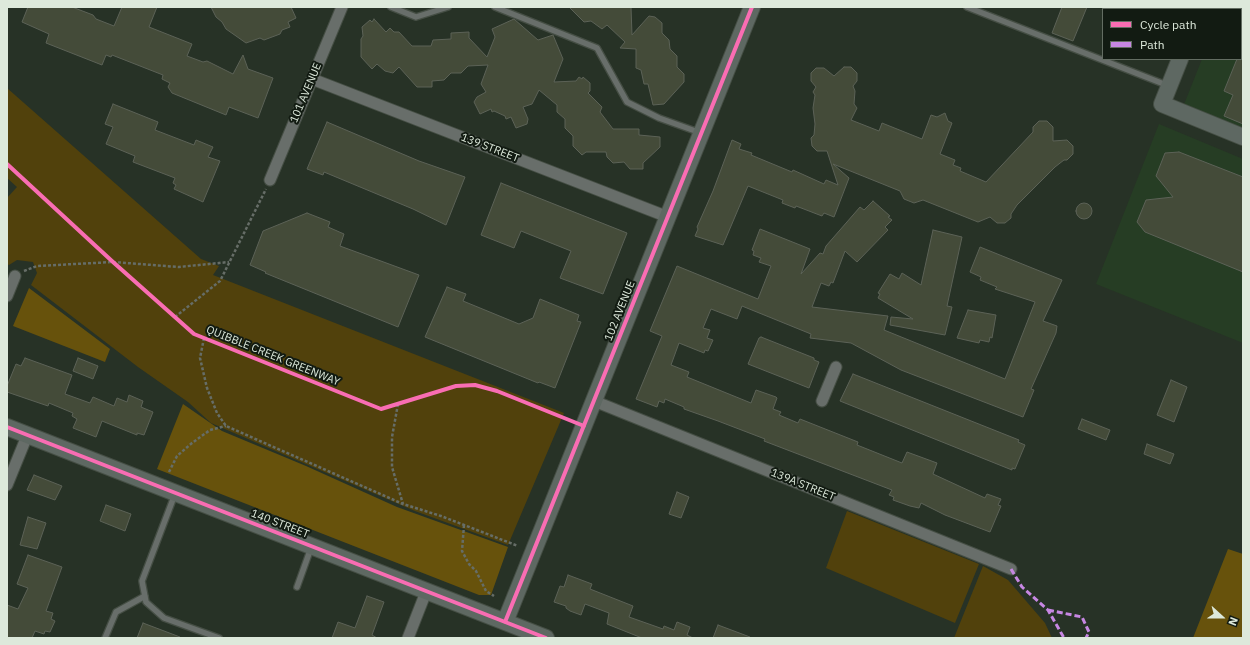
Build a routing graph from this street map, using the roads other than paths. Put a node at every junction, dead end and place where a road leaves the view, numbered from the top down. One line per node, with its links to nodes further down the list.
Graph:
1 (342, 7): 10 (street, 101 AVENUE)
2 (391, 7): 3 (lane)
3 (448, 7)
4 (495, 7): 12 (lane)
5 (752, 7): 12 (street, 102 AVENUE)
6 (968, 7): 7 (lane)
7 (1102, 60)
8 (1103, 60): 11 (lane)
9 (1180, 60): 11 (street)
10 (312, 79): 14 (street, 101 AVENUE); 15 (street, 139 STREET)
11 (1169, 86): 13 (street)
12 (701, 133): 15 (street, 102 AVENUE)
13 (1243, 138)
14 (270, 180)
15 (668, 217): 19 (street, 102 AVENUE)
16 (15, 276): 17 (street)
17 (7, 296)
18 (836, 367): 20 (street)
19 (594, 401): 26 (street, 139A STREET); 30 (street, 102 AVENUE)
20 (822, 401)
21 (7, 427): 22 (street, 140 STREET)
22 (27, 436): 23 (street); 24 (street, 140 STREET)
23 (7, 485)
24 (175, 493): 25 (street, 140 STREET); 29 (lane)
25 (312, 547): 27 (lane); 28 (street, 140 STREET)
26 (1011, 569)
27 (296, 587)
28 (426, 592): 30 (street, 140 STREET); 33 (street)
29 (145, 596): 31 (lane); 32 (lane)
30 (505, 622): 34 (street, 140 STREET)
31 (105, 638)
32 (219, 638)
33 (408, 638)
34 (546, 638)

